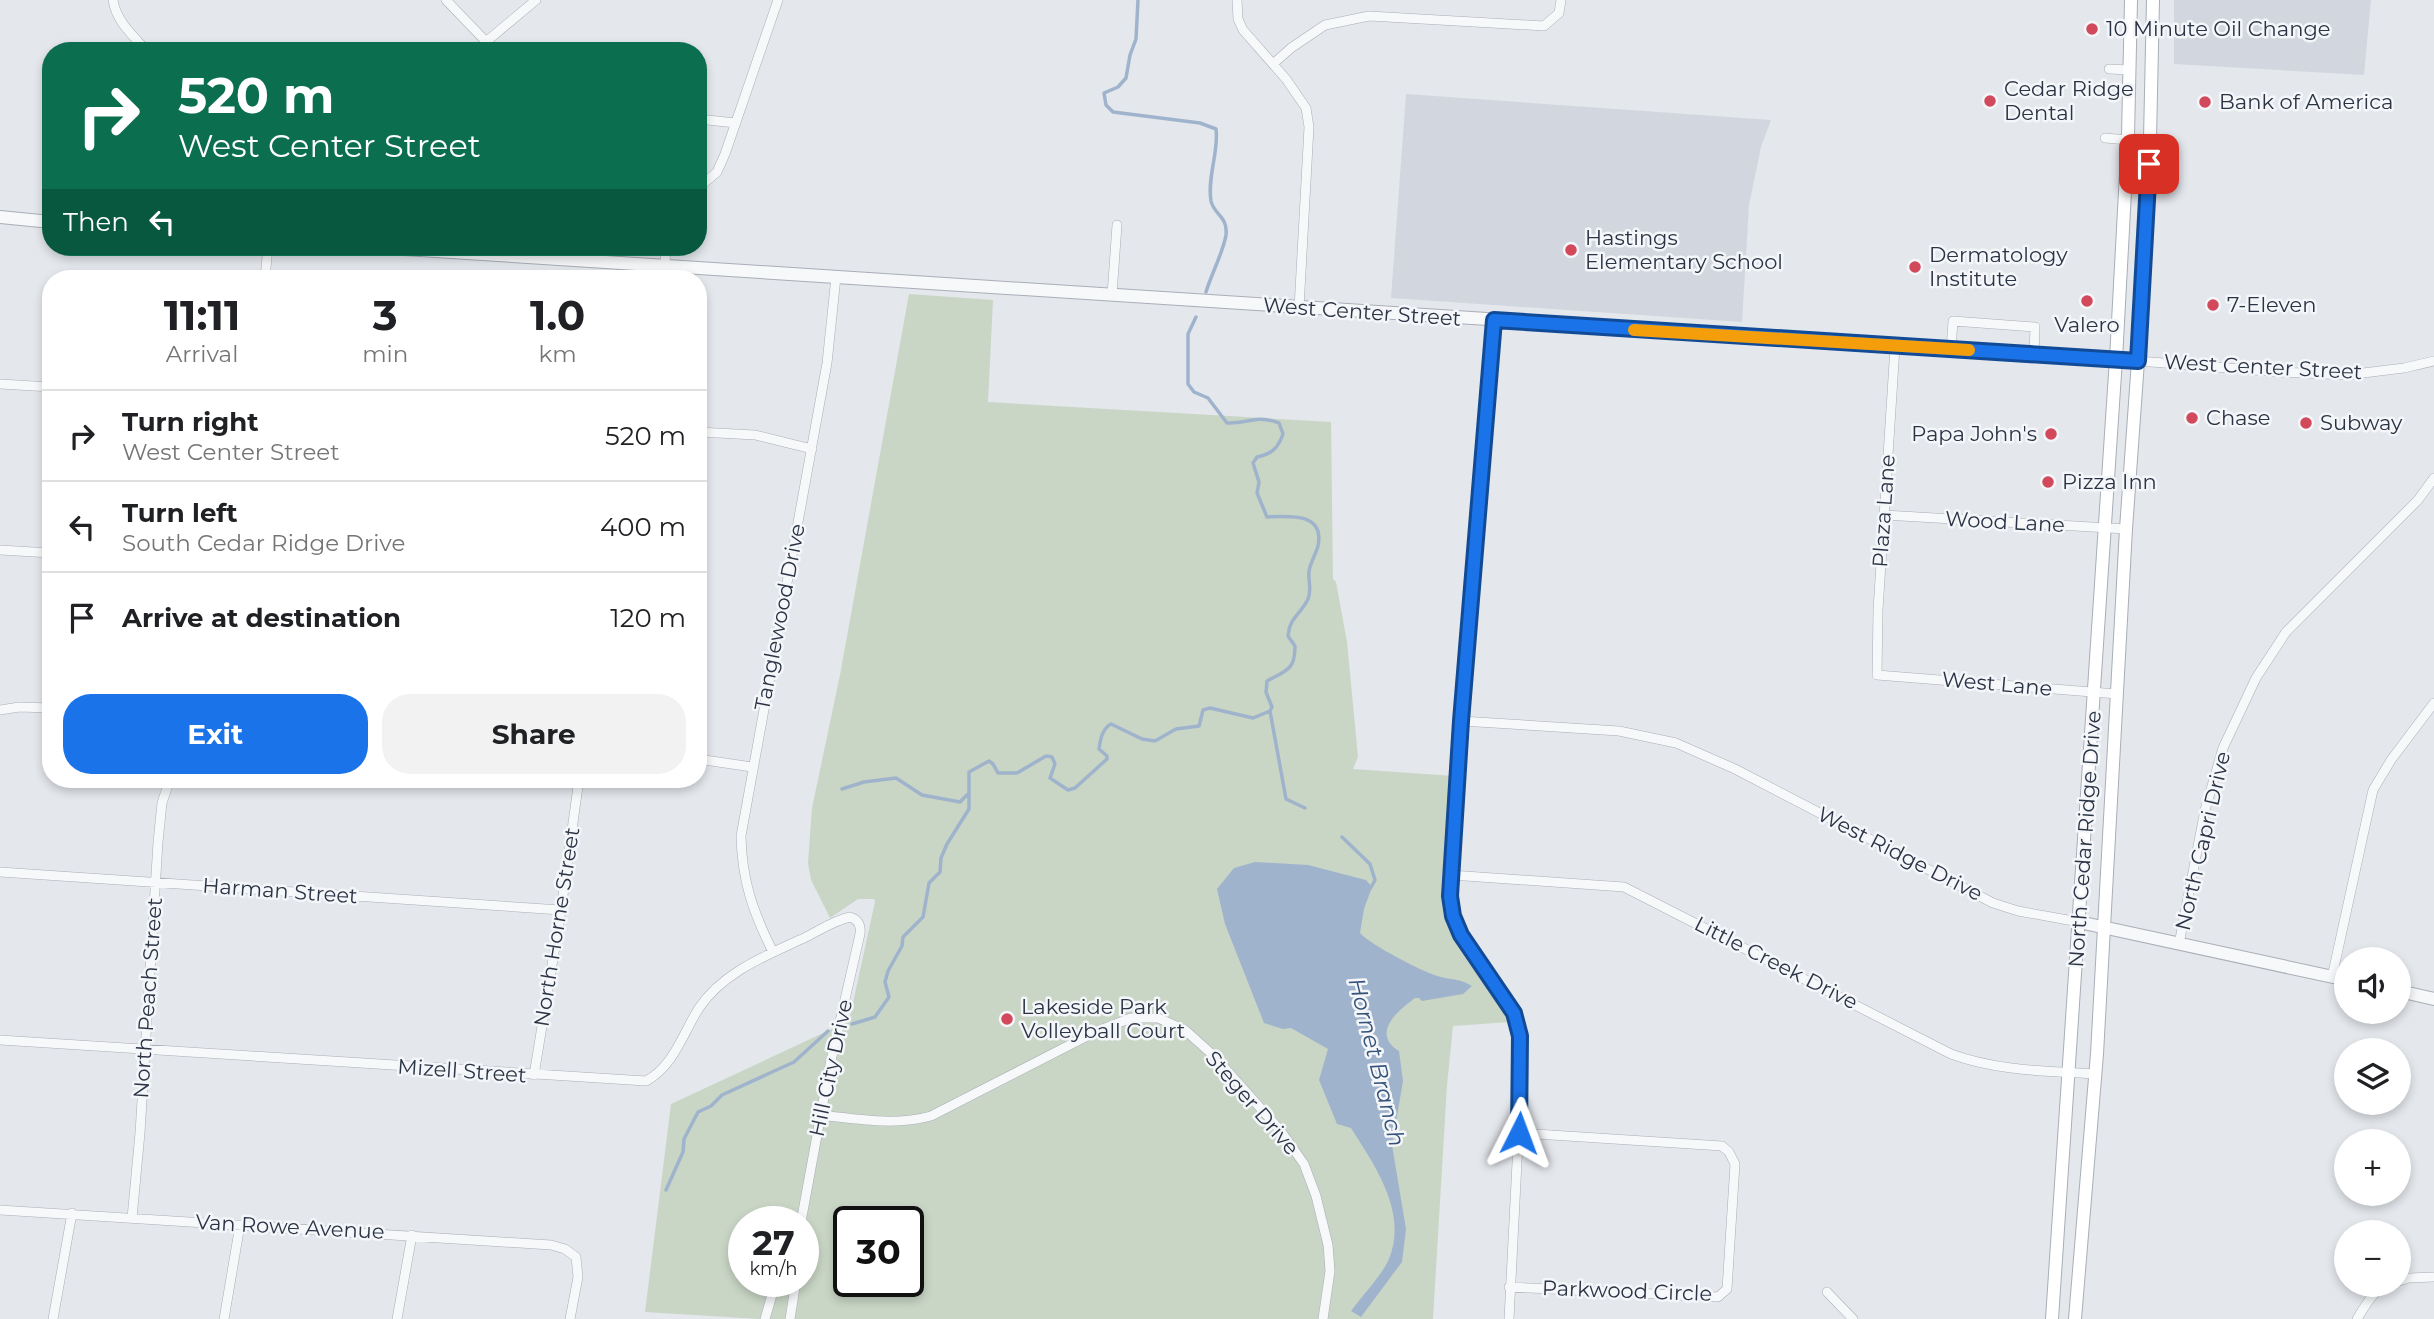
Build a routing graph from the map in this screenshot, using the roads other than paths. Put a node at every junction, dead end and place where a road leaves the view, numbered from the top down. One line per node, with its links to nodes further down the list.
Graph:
1 (113, 0): 9 (street)
2 (446, 0): 10 (street)
3 (536, 0): 10 (street)
4 (778, 0): 15 (street)
5 (1237, 0): 11 (street)
6 (1561, 0): 11 (street)
7 (2131, 0): 13 (main road, North Cedar Ridge Drive)
8 (2153, 0): 18 (main road, North Cedar Ridge Drive)
9 (138, 42)
10 (486, 42)
11 (1273, 64): 28 (street)
12 (2109, 69): 13 (street)
13 (2130, 70): 17 (main road, North Cedar Ridge Drive)
14 (707, 120): 15 (street)
15 (736, 122): 19 (street)
16 (2105, 138): 17 (street)
17 (2128, 141): 18 (street); 33 (main road, North Cedar Ridge Drive)
18 (2150, 142): 34 (main road, North Cedar Ridge Drive)
19 (707, 180)
20 (0, 217): 21 (street)
21 (42, 221)
22 (1116, 225): 27 (street)
23 (478, 256): 24 (street, West Center Street)
24 (642, 270)
25 (707, 273): 26 (street, West Center Street)
26 (836, 277): 27 (street, West Center Street); 39 (street, Tanglewood Drive)
27 (1112, 295): 28 (street, West Center Street)
28 (1300, 308): 29 (street, West Center Street)
29 (1494, 320): 30 (street, West Center Street); 52 (street)
30 (1895, 347): 31 (street, West Center Street); 41 (street, Plaza Lane)
31 (1951, 349): 32 (street, West Center Street); 32 (street)
32 (2034, 354): 33 (street, West Center Street)
33 (2116, 359): 34 (street, West Center Street); 42 (main road, North Cedar Ridge Drive)
34 (2138, 361): 35 (street, West Center Street); 43 (main road, North Cedar Ridge Drive)
35 (2434, 361)
36 (0, 384): 37 (street)
37 (42, 386)
38 (707, 432): 39 (street)
39 (811, 449): 54 (street, Tanglewood Drive)
40 (2434, 478): 64 (street, North Capri Drive)
41 (1884, 515): 42 (street, Wood Lane); 46 (street, Plaza Lane)
42 (2105, 529): 43 (street, Wood Lane); 47 (main road, North Cedar Ridge Drive)
43 (2126, 529): 48 (main road, North Cedar Ridge Drive)
44 (0, 550): 45 (street)
45 (42, 552)
46 (1877, 675): 47 (street, West Lane)
47 (2094, 692): 48 (street, West Lane); 62 (main road, North Cedar Ridge Drive)
48 (2117, 694): 63 (main road, North Cedar Ridge Drive)
49 (2434, 703): 66 (street)
50 (42, 708): 51 (street)
51 (0, 710)
52 (1461, 721): 58 (street); 62 (street, West Ridge Drive)
53 (707, 760): 54 (street)
54 (752, 767): 65 (street, Tanglewood Drive)
55 (167, 788): 59 (street, North Peach Street)
56 (578, 788): 60 (street, North Horne Street)
57 (0, 872): 59 (street, Harman Street)
58 (1451, 875): 71 (street, Little Creek Drive); 75 (street)
59 (156, 882): 60 (street, Harman Street); 70 (street, North Peach Street)
60 (561, 910): 73 (street, North Horne Street)
61 (856, 919): 65 (street, Mizell Street); 74 (street, Hill City Drive)
62 (2079, 922): 63 (street, West Ridge Drive); 71 (main road, North Cedar Ridge Drive)
63 (2103, 928): 64 (street, West Ridge Drive); 72 (main road, North Cedar Ridge Drive)
64 (2179, 944): 66 (street, West Ridge Drive)
65 (773, 952): 73 (street, Mizell Street)
66 (2332, 977)
67 (2411, 994): 68 (street)
68 (2434, 999)
69 (0, 1040): 70 (street, Mizell Street)
70 (144, 1051): 73 (street, Mizell Street); 79 (street, North Peach Street)
71 (2070, 1072): 72 (street, Little Creek Drive); 98 (main road, North Cedar Ridge Drive)
72 (2095, 1074): 99 (main road, North Cedar Ridge Drive)
73 (534, 1075)
74 (820, 1115): 76 (street, Hill City Drive); 95 (street, Steger Drive)
75 (1519, 1133): 84 (street); 84 (street, Parkwood Circle)
76 (804, 1206)
77 (0, 1210): 78 (street, Van Rowe Avenue)
78 (72, 1213): 79 (street, Van Rowe Avenue); 89 (street)
79 (132, 1218): 80 (street, Van Rowe Avenue)
80 (240, 1225): 81 (street, Van Rowe Avenue); 90 (street)
81 (412, 1235): 91 (street); 92 (street, Van Rowe Avenue)
82 (2434, 1277): 83 (street)
83 (2411, 1278)
84 (1509, 1287): 96 (street)
85 (1827, 1292): 97 (street)
86 (771, 1297): 93 (street)
87 (793, 1297): 94 (street)
88 (2373, 1297): 100 (street)
89 (52, 1319)
90 (224, 1319)
91 (397, 1319)
92 (570, 1319)
93 (765, 1319)
94 (790, 1319)
95 (1324, 1319)
96 (1508, 1319)
97 (1853, 1319)
98 (2052, 1319)
99 (2075, 1319)
100 (2357, 1319)

